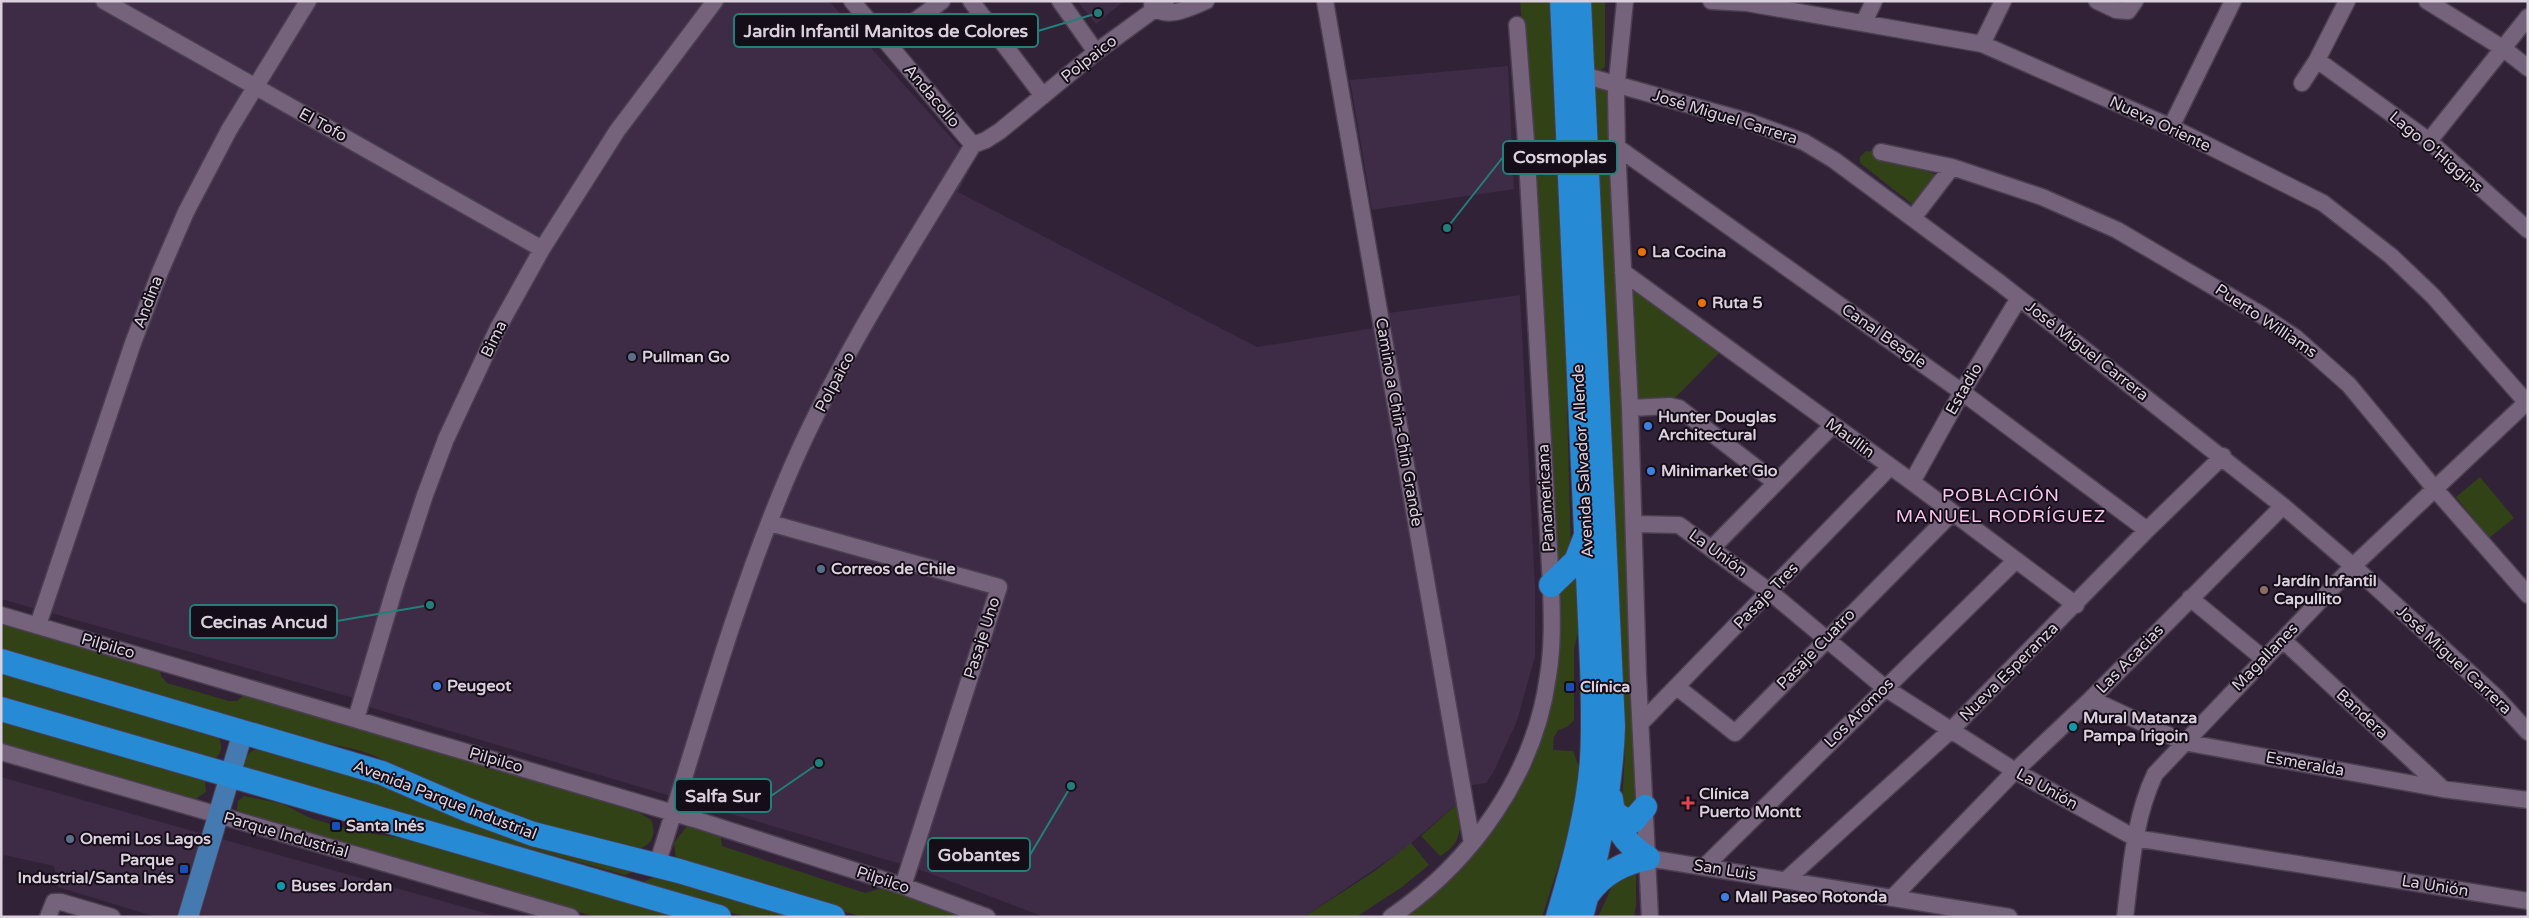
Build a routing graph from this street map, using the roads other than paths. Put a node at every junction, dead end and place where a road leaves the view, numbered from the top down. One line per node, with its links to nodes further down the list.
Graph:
1 (104, 1): 35 (street, El Tofo)
2 (308, 1): 35 (street, Andina)
3 (715, 1): 45 (street, Bima)
4 (852, 1): 26 (street, Andacollo)
5 (942, 1): 26 (street)
6 (971, 1): 36 (street)
7 (1060, 1): 29 (street)
8 (1206, 1): 21 (street)
9 (1325, 1): 98 (street, Camino a Chin-Chin Grande)
10 (1562, 1): 62 (highway, Avenida Salvador Allende)
11 (1579, 1): 32 (highway, Avenida Salvador Allende)
12 (1625, 1): 33 (street)
13 (1711, 1): 19 (street, Nueva Oriente)
14 (1874, 1): 24 (street)
15 (2003, 1): 27 (street)
16 (2097, 1): 22 (street)
17 (2233, 1): 37 (street)
18 (2347, 1): 30 (street)
19 (1748, 2): 24 (street, Nueva Oriente)
20 (2435, 3): 28 (street)
21 (1156, 4): 29 (street, Polpaico)
22 (2132, 6)
23 (2528, 17): 28 (street)
24 (1864, 22): 27 (street, Nueva Oriente)
25 (1517, 25): 66 (street, Panamericana)
26 (886, 42): 39 (street, Andacollo)
27 (1982, 44): 37 (street, Nueva Oriente)
28 (2504, 49): 31 (street); 38 (street)
29 (1096, 52): 36 (street, Polpaico)
30 (2317, 60): 34 (street); 38 (street, Lago O'Higgins)
31 (2528, 68)
32 (1583, 75): 33 (street, José Miguel Carrera); 89 (highway, Avenida Salvador Allende)
33 (1616, 84): 40 (street); 43 (street, José Miguel Carrera)
34 (2302, 84)
35 (254, 87): 45 (street, El Tofo); 72 (street, Andina)
36 (1043, 96): 39 (street, Polpaico)
37 (2171, 127): 49 (street, Nueva Oriente)
38 (2429, 141): 44 (street, Lago O'Higgins)
39 (973, 145): 59 (street, Polpaico)
40 (1617, 147): 46 (street); 48 (street, Canal Beagle)
41 (1881, 152): 42 (street, Puerto Williams)
42 (1952, 167): 43 (street); 56 (street, Puerto Williams)
43 (1913, 218): 47 (street, José Miguel Carrera)
44 (2528, 230)
45 (542, 249): 81 (street, Bima)
46 (1623, 272): 50 (street); 51 (street, Maullín)
47 (2019, 298): 48 (street, Estadio); 52 (street, José Miguel Carrera)
48 (1962, 392): 54 (street, Estadio); 61 (street, Canal Beagle)
49 (2527, 403): 56 (street, Magallanes)
50 (1630, 408): 55 (street); 60 (street)
51 (1833, 425): 53 (street, Maullín); 55 (street)
52 (2223, 456): 57 (street, José Miguel Carrera); 61 (street, Nueva Esperanza)
53 (1890, 467): 54 (street, Maullín); 67 (street, Pasaje Tres)
54 (1912, 482): 58 (street, Maullín)
55 (1776, 483): 63 (street)
56 (2435, 489): 65 (street, Magallanes); 68 (street, Puerto Williams)
57 (2283, 506): 65 (street, José Miguel Carrera); 69 (street, Las Acacias)
58 (1951, 514): 64 (street, Maullín); 73 (street, Pasaje Cuatro)
59 (770, 523): 95 (street, Polpaico); 104 (street, Pasaje Uno)
60 (1634, 524): 63 (street, La Unión); 82 (street)
61 (2147, 530): 70 (street, Nueva Esperanza)
62 (1586, 534): 66 (highway); 116 (highway, Avenida Salvador Allende)
63 (1712, 548): 67 (street, La Unión)
64 (2015, 561): 70 (street, Maullín); 78 (street, Los Aromos)
65 (2353, 566): 74 (street, Magallanes); 85 (street, José Miguel Carrera)
66 (1551, 585): 98 (street, Panamericana)
67 (1770, 592): 73 (street, La Unión); 77 (street, Pasaje Tres)
68 (2528, 596)
69 (2190, 598): 75 (street); 79 (street, Las Acacias)
70 (2076, 605): 83 (street, Nueva Esperanza)
71 (1, 615): 72 (street, Pilpilco)
72 (38, 625): 81 (street, Pilpilco)
73 (1827, 638): 77 (street, Pasaje Cuatro); 78 (street, La Unión)
74 (2283, 640): 75 (street, Magallanes); 91 (street, Bandera)
75 (2264, 659): 86 (street, Magallanes)
76 (1, 661): 84 (highway, Avenida Parque Industrial)
77 (1677, 687): 82 (street, Pasaje Tres)
78 (1885, 688): 83 (street, La Unión); 101 (street, Los Aromos)
79 (2091, 699): 86 (street, Esmeralda); 88 (street, Las Acacias)
80 (1, 709): 90 (highway, Avenida Parque Industrial)
81 (356, 719): 95 (street, Pilpilco)
82 (1641, 723): 93 (street)
83 (1950, 731): 88 (street, La Unión); 103 (street, Nueva Esperanza)
84 (243, 732): 90 (main road); 100 (highway, Avenida Parque Industrial)
85 (2528, 732)
86 (2183, 742): 91 (street, Esmeralda); 97 (street, Magallanes)
87 (1, 752): 96 (street, Parque Industrial)
88 (2014, 771): 97 (street, La Unión); 105 (street, Las Acacias)
89 (1611, 774): 94 (highway); 107 (highway, Avenida Salvador Allende)
90 (230, 775): 96 (main road); 102 (highway, Avenida Parque Industrial)
91 (2442, 789): 92 (street, Esmeralda)
92 (2528, 800)
93 (1645, 807): 94 (highway); 99 (street)
94 (1612, 811): 99 (highway)
95 (674, 814): 100 (street, Polpaico); 104 (street, Pilpilco)
96 (218, 816): 110 (main road); 111 (street, Parque Industrial)
97 (2135, 838): 106 (street, La Unión); 119 (street, Magallanes)
98 (1472, 843): 115 (street, Panamericana)
99 (1648, 858): 101 (street, San Luis); 107 (highway); 117 (street)
100 (657, 865): 102 (highway); 113 (highway, Avenida Parque Industrial)
101 (1704, 867): 103 (street, San Luis)
102 (586, 879): 112 (highway, Avenida Parque Industrial)
103 (1786, 880): 105 (street, San Luis)
104 (903, 886): 114 (street, Pilpilco)
105 (1892, 898): 118 (street, San Luis)
106 (2528, 901)
107 (1584, 906)
108 (51, 909): 109 (street)
109 (112, 917)
110 (188, 917)
111 (571, 917)
112 (720, 917)
113 (833, 917)
114 (987, 917)
115 (1391, 917)
116 (1558, 917)
117 (1650, 917)
118 (2009, 917)
119 (2125, 917)

